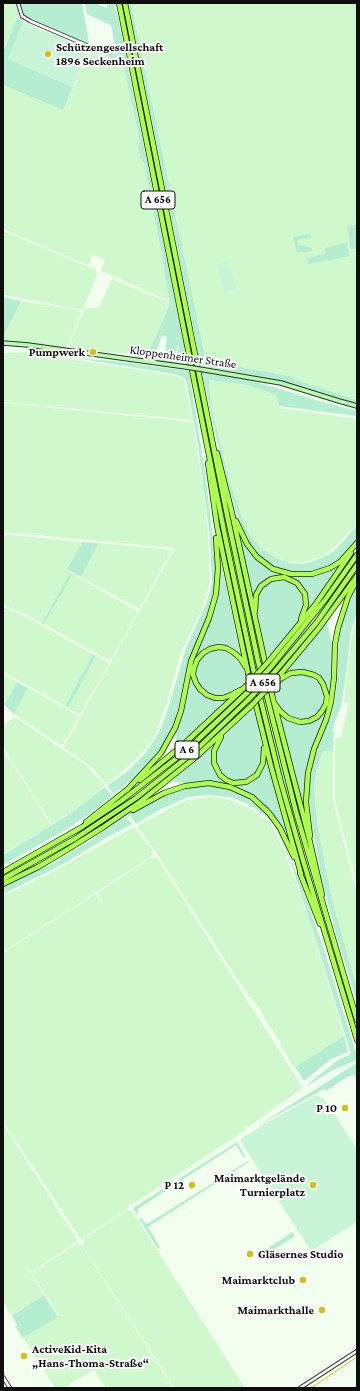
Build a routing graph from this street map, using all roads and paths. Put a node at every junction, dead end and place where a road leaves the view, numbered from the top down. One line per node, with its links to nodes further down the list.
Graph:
1 (18, 3): 4 (street)
2 (119, 3): 8 (highway, A 656)
3 (125, 3): 7 (highway, A 656)
4 (86, 45)
5 (3, 343): 6 (main road, Kloppenheimer Straße, bridge)
6 (357, 406)
7 (212, 438): 9 (highway); 32 (highway, A 656)
8 (208, 451): 10 (highway); 33 (highway, A 656)
9 (232, 513): 11 (highway); 16 (highway)
10 (217, 526): 18 (highway); 24 (highway)
11 (357, 544): 17 (highway)
12 (357, 555): 25 (highway, A 6, bridge)
13 (357, 565): 26 (highway, A 6, bridge)
14 (357, 576): 19 (highway)
15 (357, 580): 27 (highway)
16 (255, 623): 17 (highway); 21 (highway)
17 (297, 628): 20 (highway, bridge)
18 (248, 673): 20 (highway); 23 (highway)
19 (274, 683): 21 (highway); 22 (highway, bridge)
20 (246, 686): 24 (highway)
21 (273, 699): 27 (highway)
22 (226, 730): 23 (highway); 26 (highway)
23 (263, 736): 29 (highway)
24 (127, 790): 25 (highway)
25 (117, 801): 28 (highway)
26 (125, 810): 29 (highway); 30 (highway, A 6); 31 (highway)
27 (310, 842): 32 (highway)
28 (3, 872)
29 (301, 874): 33 (highway)
30 (3, 880)
31 (3, 884)
32 (328, 924): 34 (highway, A 656)
33 (324, 932): 35 (highway, A 656)
34 (357, 1020)
35 (357, 1040)
36 (357, 1351): 39 (street)
37 (3, 1377): 38 (street)
38 (10, 1388)
39 (300, 1388)

